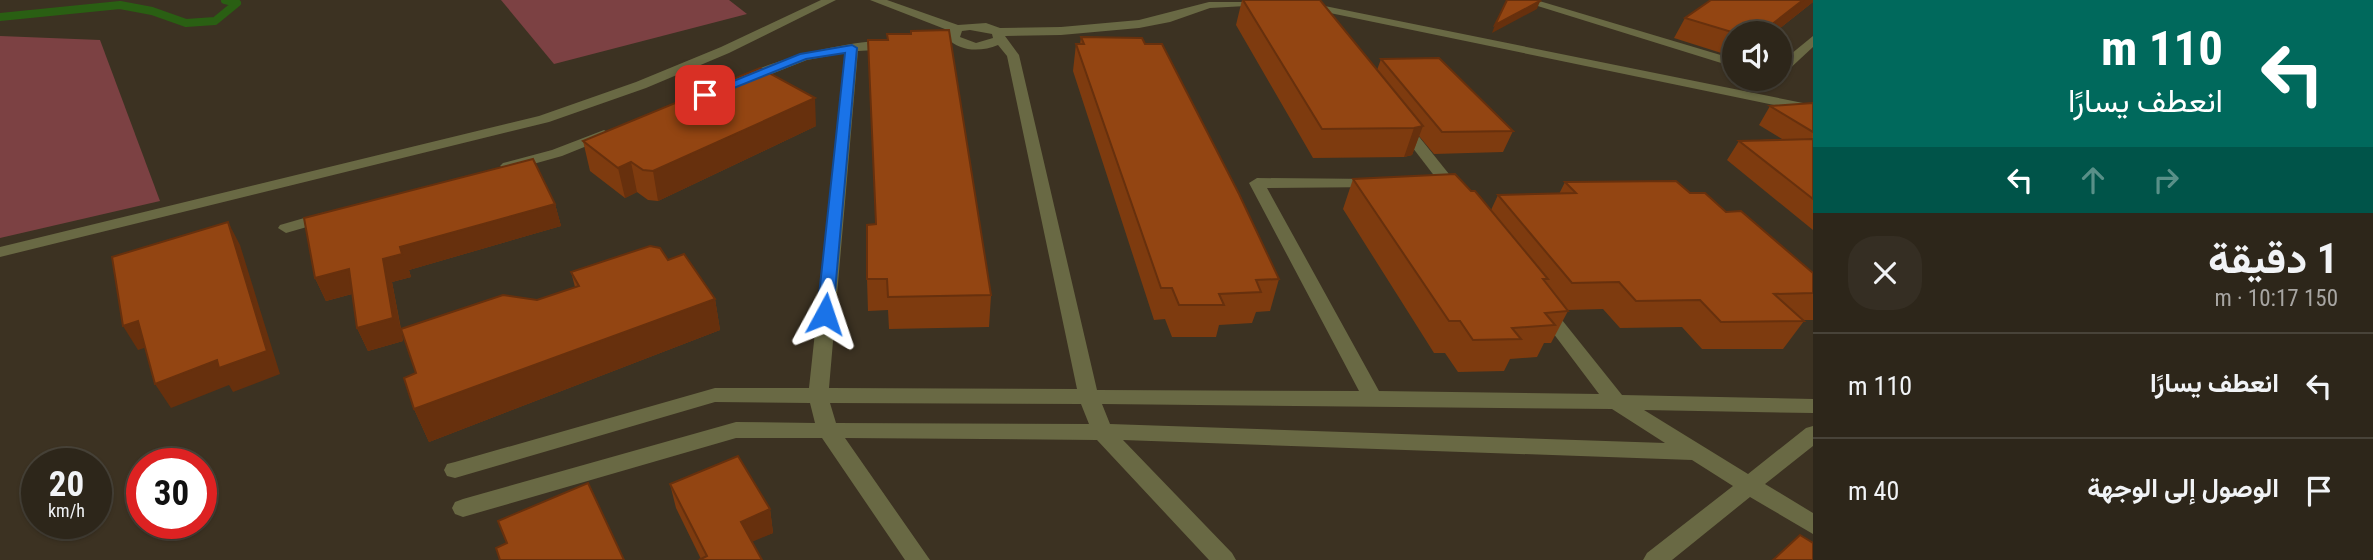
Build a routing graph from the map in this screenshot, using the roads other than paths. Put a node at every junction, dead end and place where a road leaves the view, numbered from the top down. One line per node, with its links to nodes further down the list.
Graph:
1 (830, 0): 26 (street)
2 (876, 0): 9 (street)
3 (1524, 0): 6 (street)
4 (1584, 0): 6 (street)
5 (1307, 6): 7 (street); 8 (street); 16 (street)
6 (1566, 13): 13 (street)
7 (1324, 27)
8 (998, 36): 9 (street); 9 (street); 29 (street)
9 (952, 37)
10 (1813, 40): 14 (street)
11 (904, 44): 12 (street)
12 (852, 48): 15 (street); 28 (street)
13 (1722, 59)
14 (1792, 59)
15 (726, 87)
16 (1813, 109)
17 (1390, 110): 22 (street)
18 (622, 127): 19 (street)
19 (493, 170)
20 (1394, 184): 30 (street)
21 (1421, 184): 22 (street)
22 (1448, 184): 23 (street)
23 (1465, 206)
24 (337, 214): 25 (street)
25 (286, 228)
26 (0, 252)
27 (1532, 293): 31 (street)
28 (818, 396): 29 (street); 33 (street); 37 (street)
29 (1089, 397): 30 (street); 34 (street)
30 (1373, 398): 31 (street)
31 (1616, 402): 32 (street); 36 (street)
32 (1813, 406)
33 (828, 431): 34 (street); 39 (street); 41 (street)
34 (1102, 432): 36 (street); 42 (street)
35 (1813, 434): 38 (street)
36 (1695, 452): 38 (street)
37 (455, 470)
38 (1749, 485): 40 (street); 43 (street)
39 (463, 508)
40 (1813, 525)
41 (918, 560)
42 (1224, 560)
43 (1655, 560)

